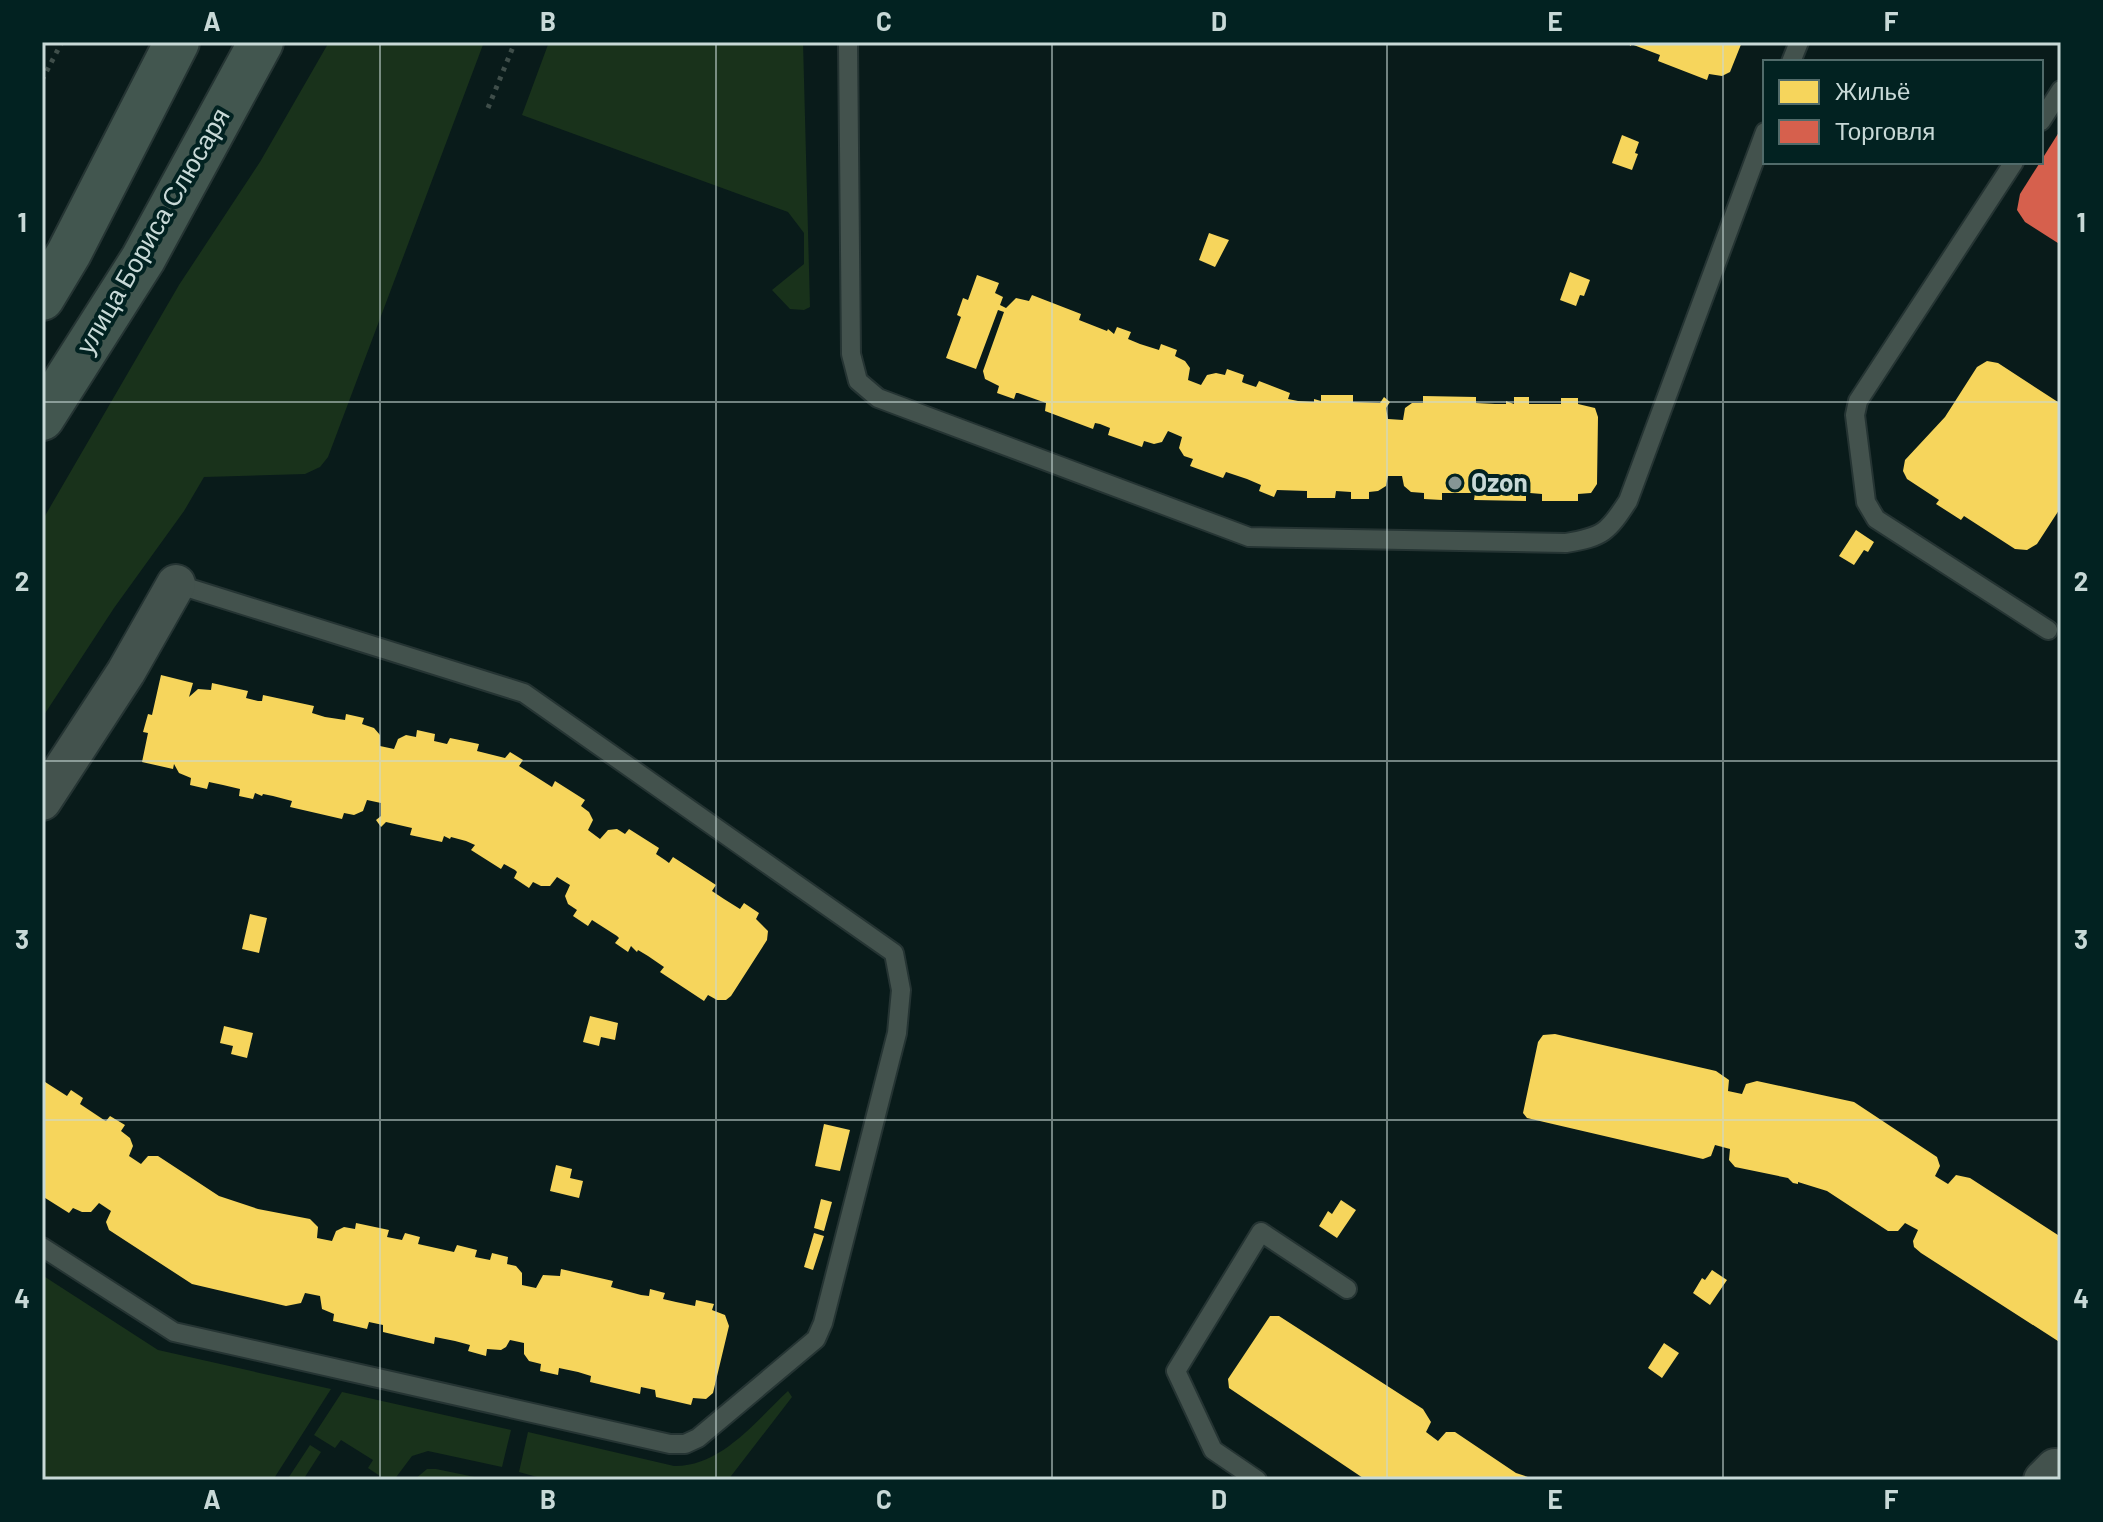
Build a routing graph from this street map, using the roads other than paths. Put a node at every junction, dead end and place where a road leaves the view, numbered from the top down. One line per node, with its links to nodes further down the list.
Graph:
1 (177, 42): 8 (main road)
2 (261, 42): 9 (main road, улица Бориса Слюсаря)
3 (848, 42): 6 (lane)
4 (2061, 90): 5 (lane)
5 (2043, 118)
6 (1763, 137)
7 (2013, 164): 11 (lane)
8 (42, 298)
9 (42, 418)
10 (176, 584): 12 (street); 13 (lane)
11 (2048, 630)
12 (42, 801)
13 (42, 1247)
14 (1347, 1289): 15 (lane)
15 (1257, 1480)

